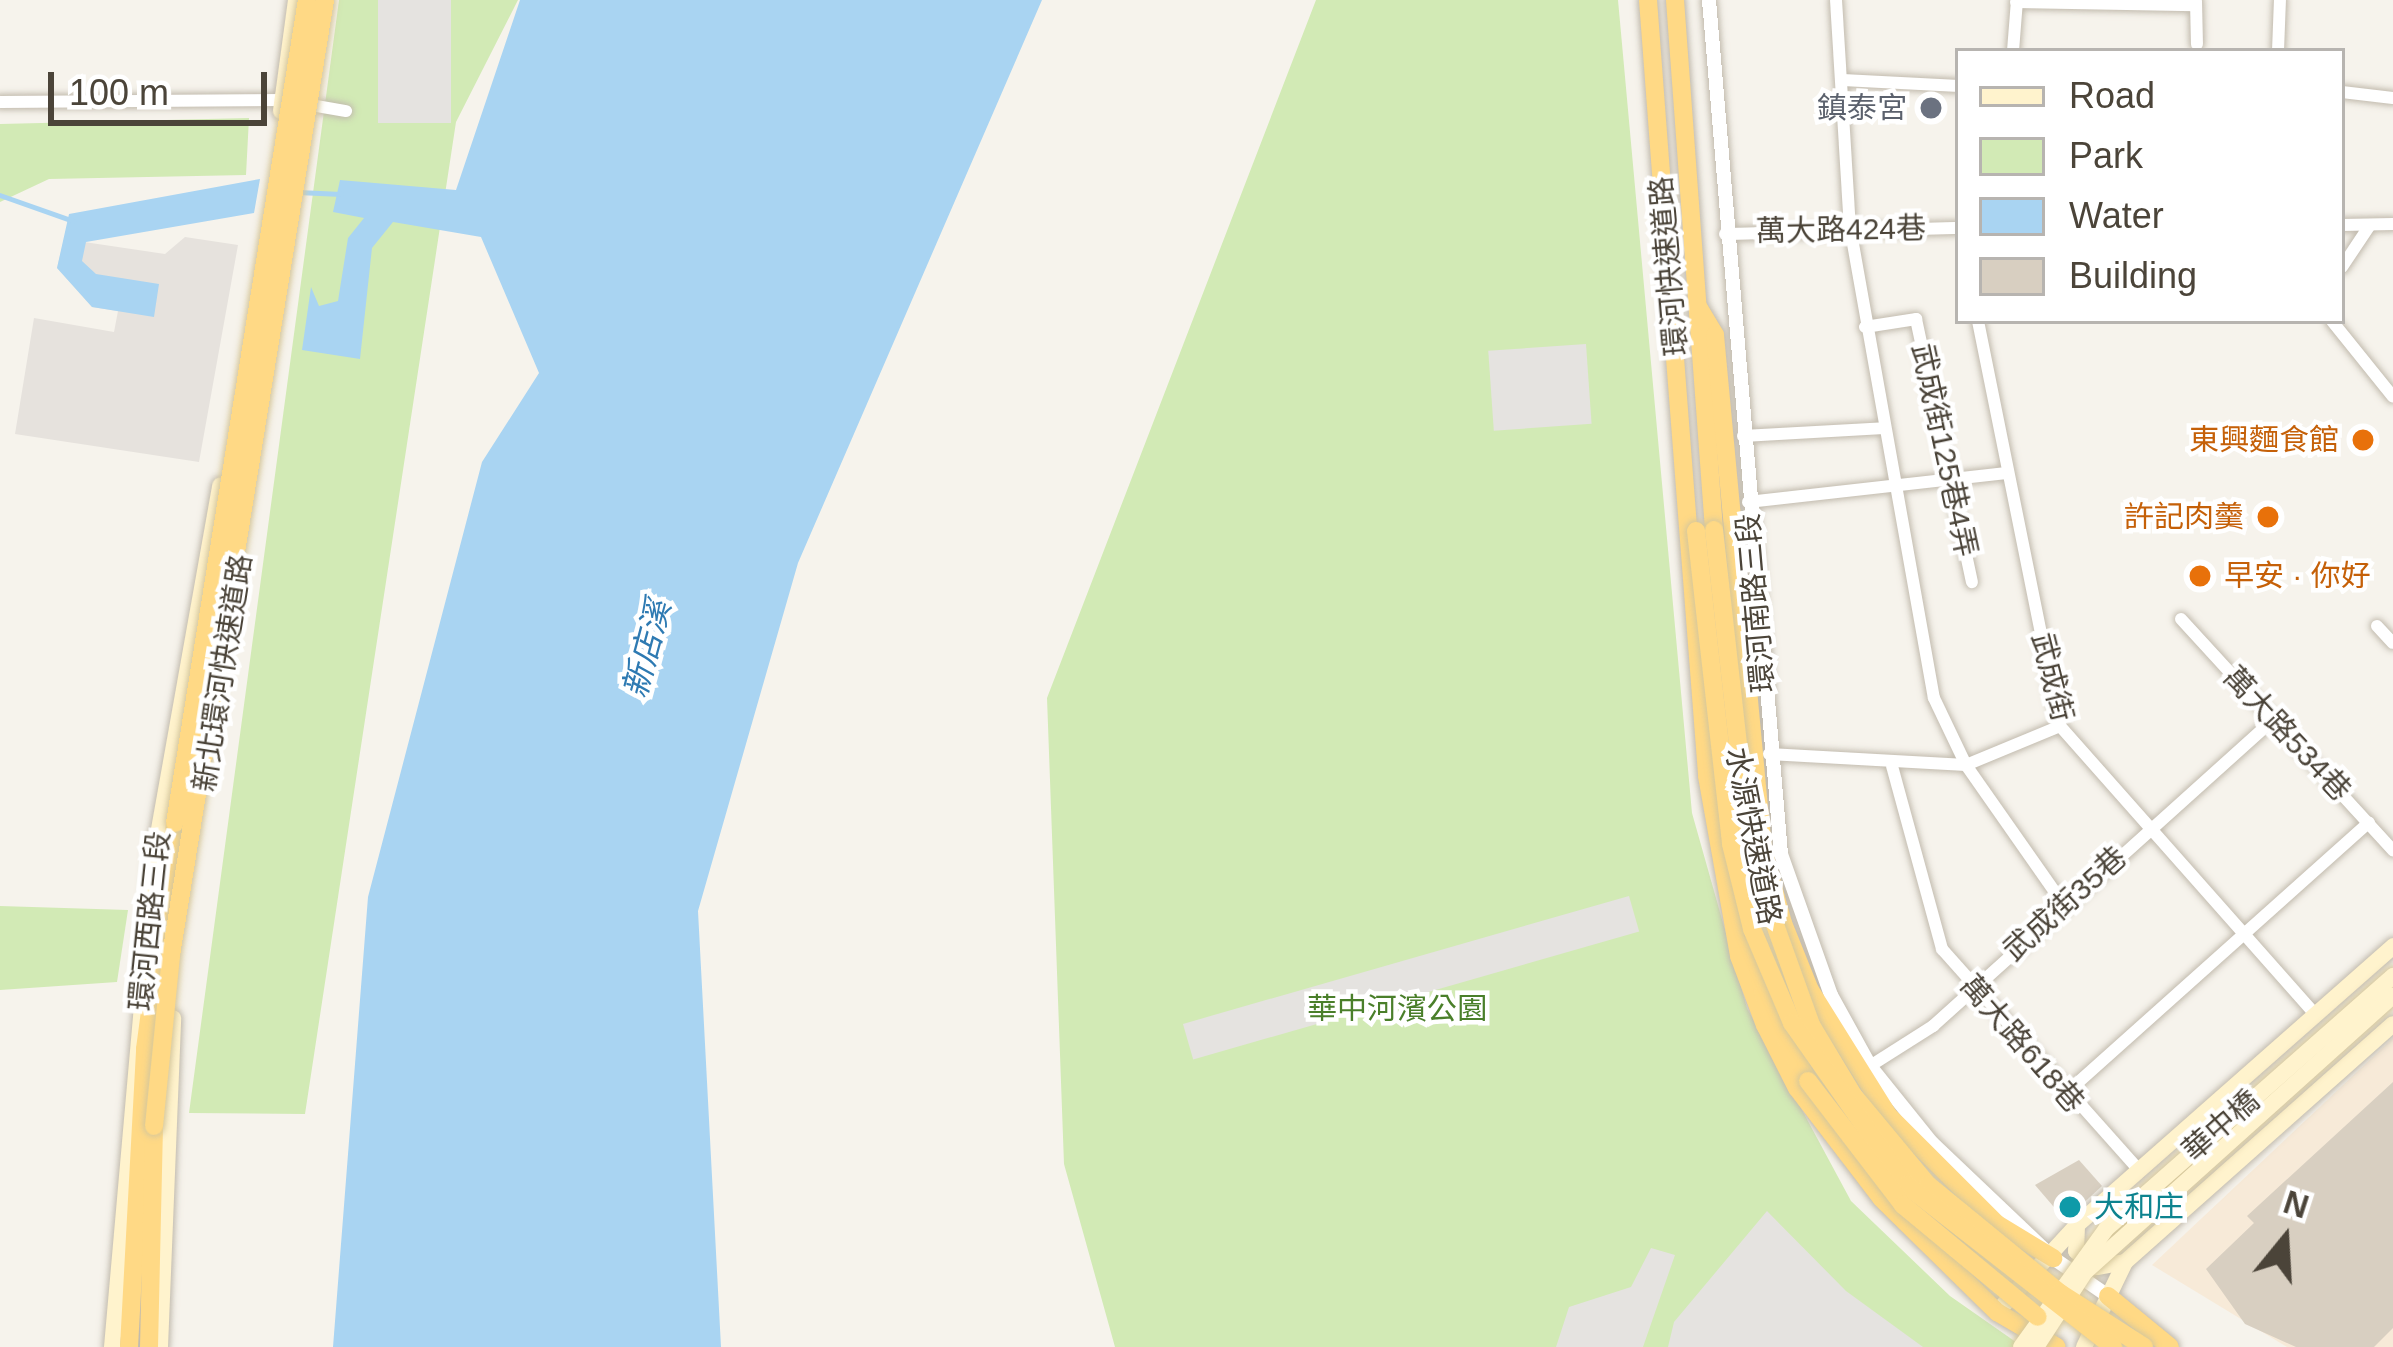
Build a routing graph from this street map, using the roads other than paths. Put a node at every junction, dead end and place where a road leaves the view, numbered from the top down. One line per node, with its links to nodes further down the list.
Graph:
1 (296, 0): 18 (main road, 環河西路三段)
2 (307, 0): 73 (highway, 新北環河快速道路, bridge)
3 (321, 0): 20 (main road, 環河西路三段); 74 (highway, 新北環河快速道路, bridge)
4 (1648, 0): 30 (highway, 環河快速道路)
5 (1675, 0): 29 (highway, 環河快速道路)
6 (1709, 0): 27 (street, 環河南路三段)
7 (1836, 0): 14 (street)
8 (2280, 0): 13 (street)
9 (2017, 1): 10 (street); 12 (street)
10 (2196, 3): 11 (street)
11 (2197, 44)
12 (2013, 48)
13 (2278, 48)
14 (1844, 80): 15 (street); 25 (street)
15 (1955, 86)
16 (2345, 92): 17 (street)
17 (2393, 98)
18 (282, 100): 19 (street); 20 (street); 72 (main road, 環河西路三段, bridge)
19 (0, 102)
20 (302, 102): 21 (street); 75 (main road, 環河西路三段, bridge)
21 (346, 111)
22 (2393, 224): 24 (street)
23 (2345, 225): 24 (street)
24 (2370, 225): 28 (street)
25 (1850, 226): 26 (street, 萬大路424巷); 27 (street, 萬大路424巷); 33 (street)
26 (1955, 227)
27 (1725, 234): 36 (street, 環河南路三段)
28 (2345, 262)
29 (1697, 305): 41 (highway, 環河快速道路); 67 (highway)
30 (1671, 306): 41 (highway, 環河快速道路); 70 (highway)
31 (1979, 324): 37 (street, 武成街)
32 (2334, 324): 34 (street)
33 (1865, 327): 35 (street); 38 (street, 武成街125巷4弄)
34 (2393, 397)
35 (1885, 428): 36 (street); 39 (street)
36 (1743, 436): 40 (street, 環河南路三段)
37 (2006, 473): 38 (street); 47 (street, 武成街)
38 (1951, 485): 39 (street); 42 (street, 武成街125巷4弄)
39 (1896, 491): 40 (street); 49 (street)
40 (1748, 502): 48 (street, 環河南路三段)
41 (1706, 531): 55 (highway, 水源快速道路, bridge); 81 (highway, 水源快速道路, bridge)
42 (1972, 582)
43 (2181, 619): 46 (street, 萬大路534巷)
44 (2377, 626): 45 (street)
45 (2393, 644)
46 (2273, 720): 51 (street, 萬大路534巷); 52 (street, 武成街35巷)
47 (2060, 726): 49 (street); 52 (street, 武成街)
48 (1769, 754): 50 (street); 63 (street, 環河南路三段)
49 (1966, 765): 50 (street); 54 (street)
50 (1892, 766): 59 (street, 萬大路618巷)
51 (2369, 822): 53 (street, 萬大路534巷); 56 (street)
52 (2147, 831): 54 (street, 武成街35巷); 56 (street, 武成街)
53 (2393, 850)
54 (2064, 905): 59 (street, 武成街35巷)
55 (1752, 929): 71 (highway, bridge); 80 (highway, 水源快速道路, bridge)
56 (2244, 933): 61 (street, 武成街); 64 (street)
57 (2393, 946): 61 (main road)
58 (2393, 976): 71 (main road, 華中橋, bridge)
59 (1971, 991): 63 (street, 武成街35巷); 64 (street, 萬大路618巷)
60 (2393, 995): 77 (main road, 華中橋, bridge)
61 (2316, 1015): 65 (main road)
62 (2393, 1024): 68 (main road)
63 (1870, 1066): 67 (street, 環河南路三段)
64 (2064, 1095): 65 (street, 萬大路618巷)
65 (2139, 1170): 66 (main road)
66 (2077, 1225): 67 (main road); 68 (main road)
67 (2053, 1258): 69 (street, 環河南路三段); 70 (main road)
68 (2125, 1262): 69 (main road)
69 (2108, 1296): 79 (main road); 82 (highway)
70 (1997, 1312): 78 (highway)
71 (2038, 1317): 76 (main road, 華中橋, bridge)
72 (112, 1347)
73 (129, 1347)
74 (149, 1347)
75 (160, 1347)
76 (2021, 1347)
77 (2036, 1347)
78 (2057, 1347)
79 (2084, 1347)
80 (2113, 1347)
81 (2144, 1347)
82 (2170, 1347)

